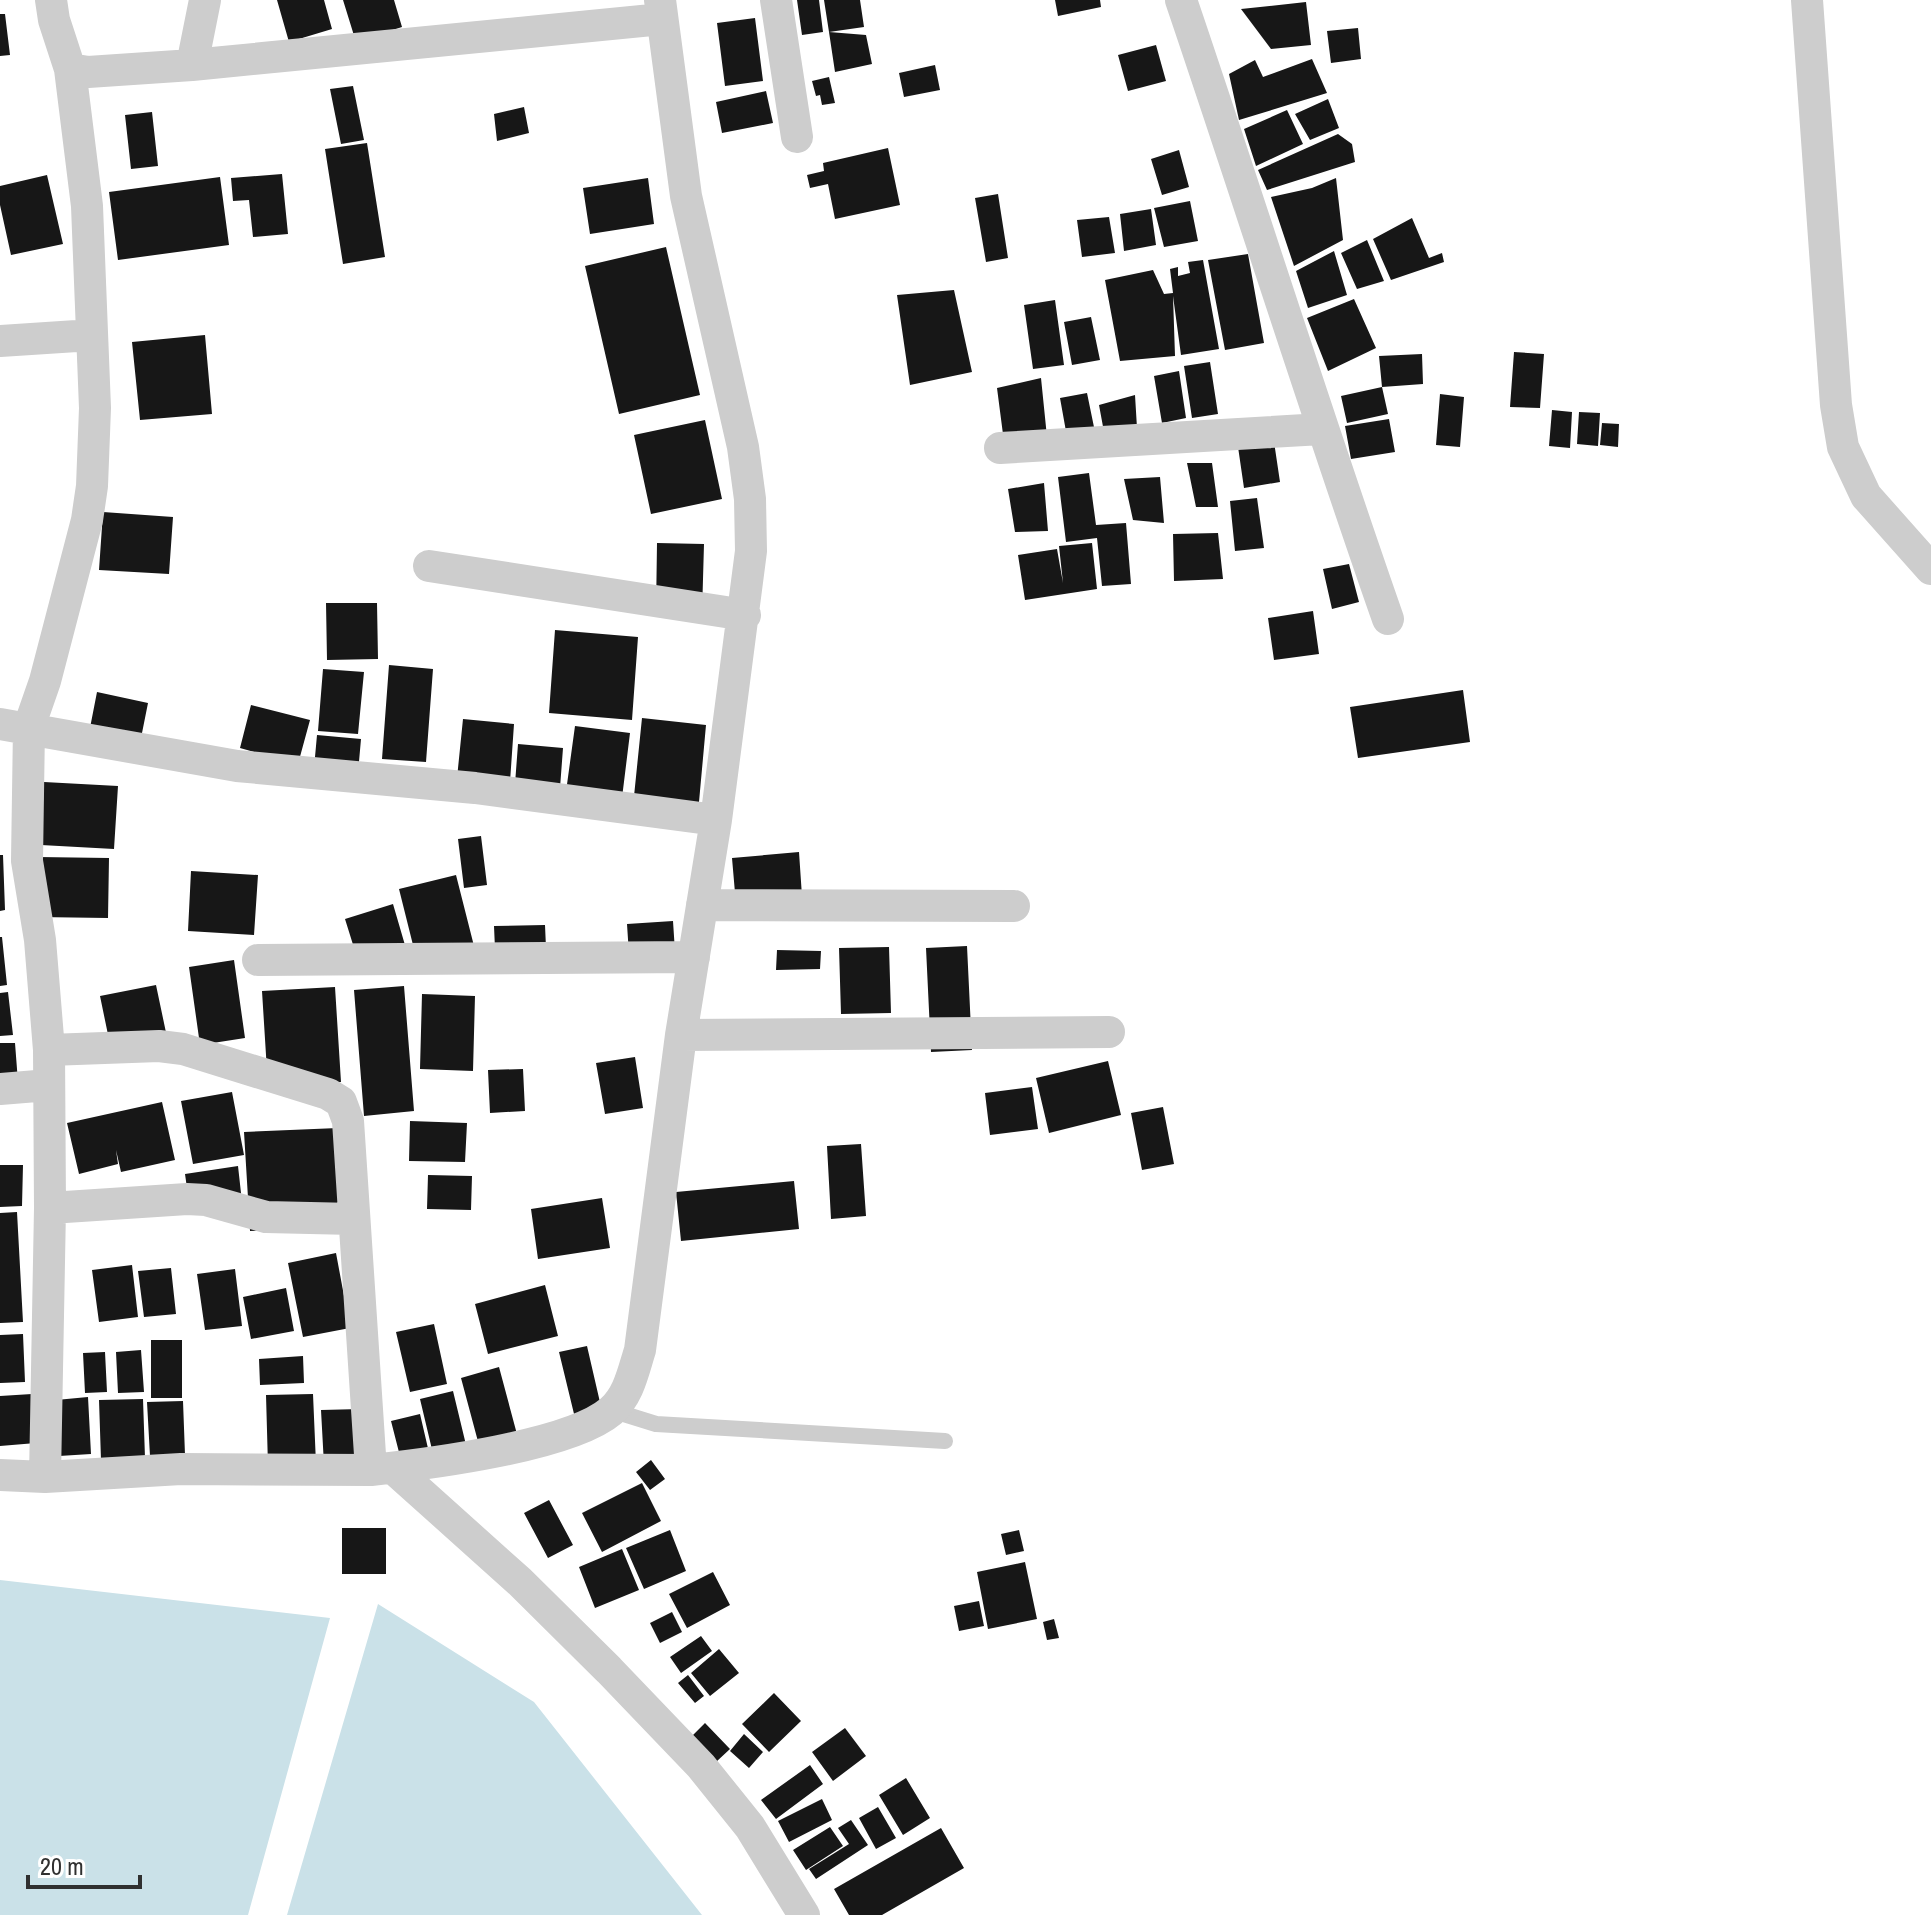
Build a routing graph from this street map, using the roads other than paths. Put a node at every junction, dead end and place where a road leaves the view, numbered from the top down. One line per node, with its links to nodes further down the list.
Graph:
1 (51, 0): 8 (street)
2 (205, 0): 7 (street)
3 (776, 0): 9 (street)
4 (1181, 0): 12 (street)
5 (1807, 0): 15 (street)
6 (661, 10): 7 (street); 16 (street)
7 (192, 65): 8 (street)
8 (70, 69): 10 (street)
9 (797, 137)
10 (92, 335): 11 (street); 18 (street)
11 (0, 341)
12 (1322, 429): 13 (street); 17 (street)
13 (1000, 448)
14 (429, 566): 16 (street)
15 (1931, 569)
16 (745, 615): 19 (street)
17 (1388, 619)
18 (14, 726): 19 (street); 26 (street)
19 (716, 820): 20 (street)
20 (702, 905): 21 (street); 22 (street)
21 (1014, 906)
22 (694, 957): 23 (street); 25 (street)
23 (258, 960)
24 (1109, 1032): 25 (street)
25 (681, 1035): 31 (street)
26 (49, 1050): 27 (street); 30 (street)
27 (49, 1085): 28 (street); 29 (street)
28 (0, 1089)
29 (50, 1208): 30 (street); 35 (street)
30 (354, 1219): 33 (street)
31 (611, 1410): 32 (lane); 33 (street)
32 (945, 1441)
33 (382, 1469): 35 (street); 36 (street)
34 (0, 1475): 35 (street)
35 (45, 1477)
36 (804, 1915)

